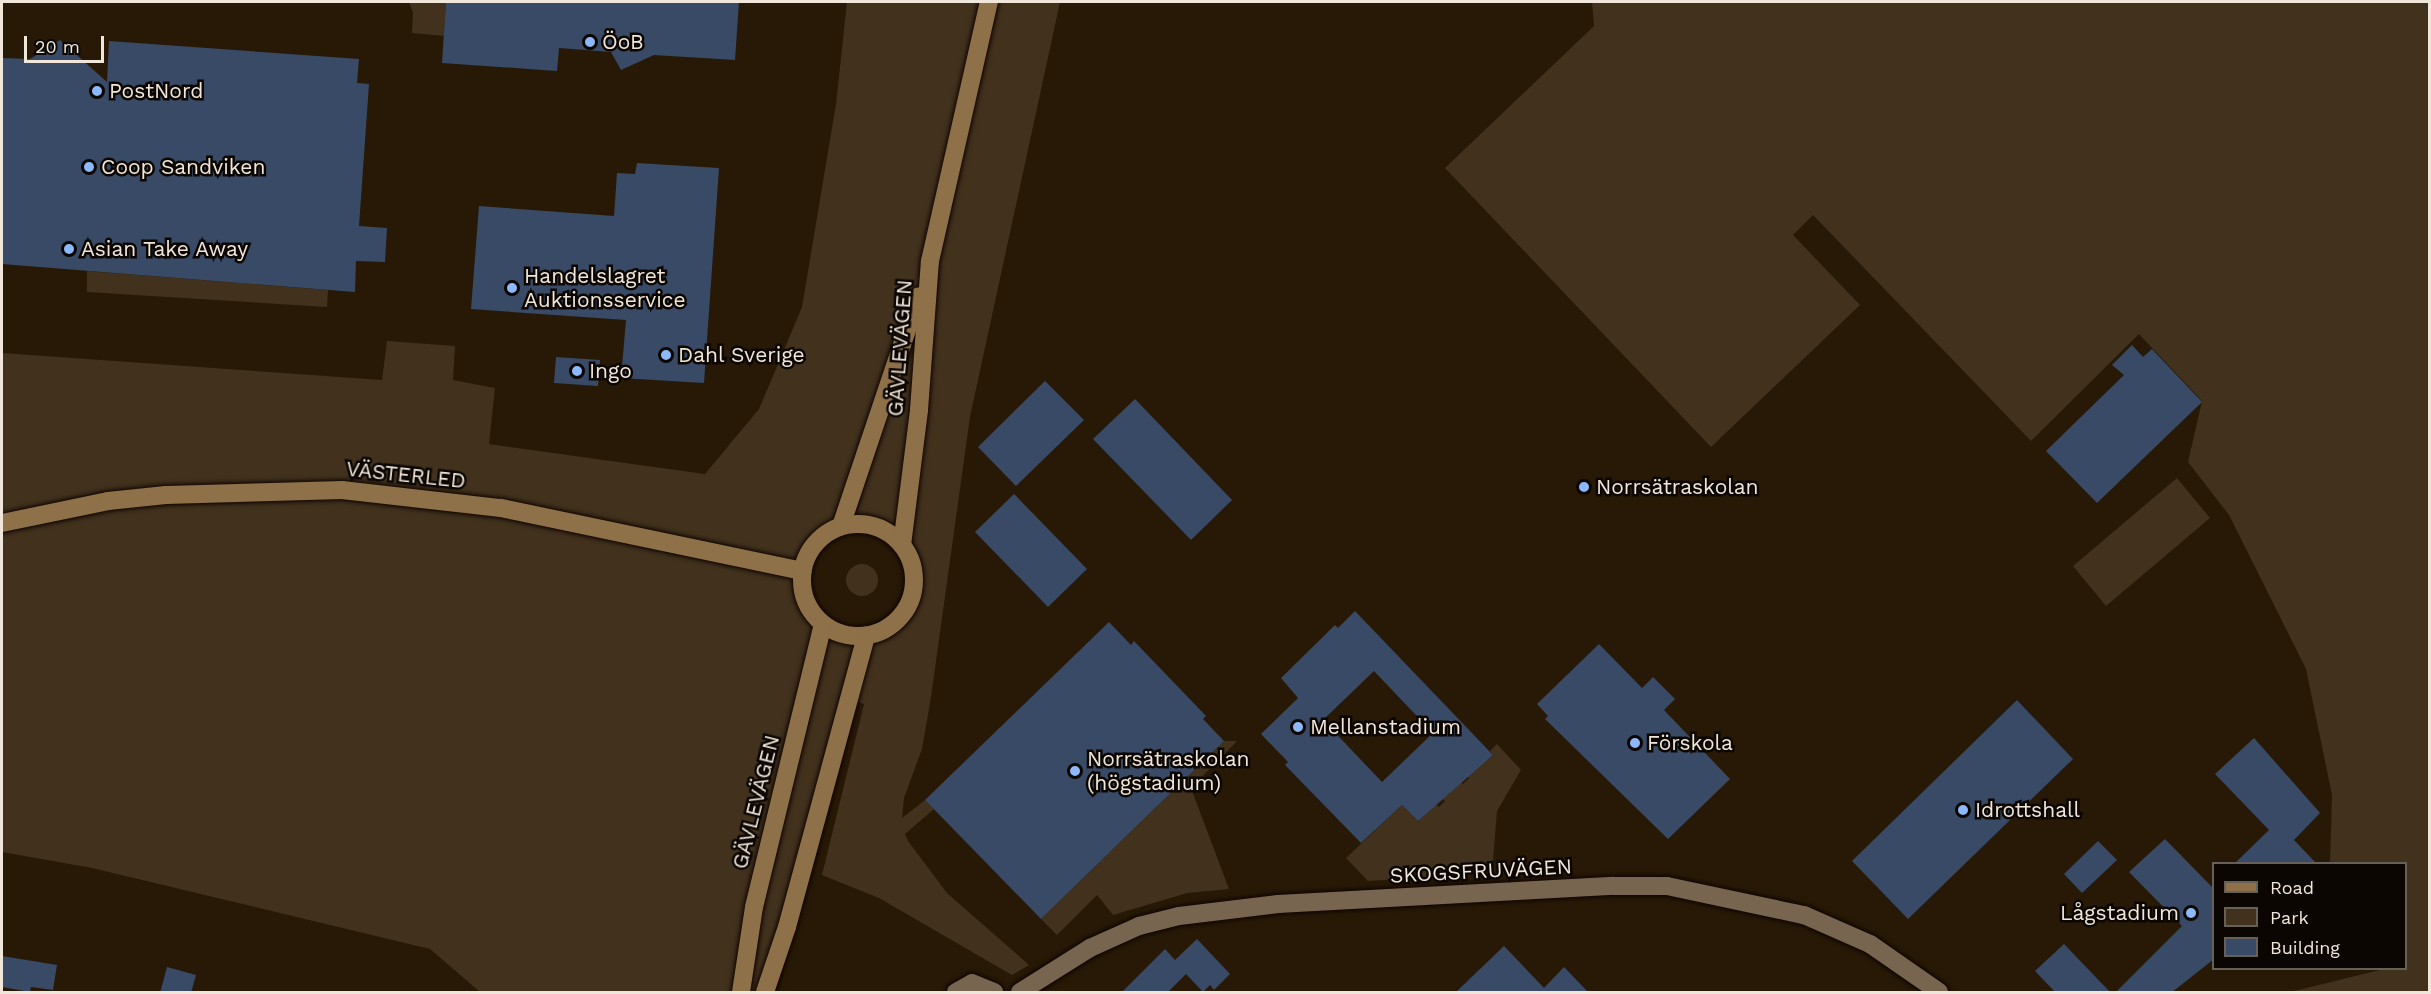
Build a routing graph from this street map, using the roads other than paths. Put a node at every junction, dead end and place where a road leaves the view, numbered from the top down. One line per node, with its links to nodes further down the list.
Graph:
1 (989, 2): 2 (main road, GÄVLEVÄGEN)
2 (930, 261): 4 (main road, GÄVLEVÄGEN); 5 (main road, GÄVLEVÄGEN)
3 (2, 523): 6 (main road, VÄSTERLED)
4 (841, 526): 5 (main road); 6 (main road)
5 (902, 545): 8 (main road, GÄVLEVÄGEN)
6 (802, 571): 7 (main road)
7 (823, 625): 8 (main road); 9 (main road, GÄVLEVÄGEN)
8 (866, 636): 10 (main road)
9 (741, 993)
10 (765, 993)
11 (956, 993): 12 (street)
12 (994, 993)
13 (1020, 993): 14 (street, SKOGSFRUVÄGEN)
14 (1939, 993)

